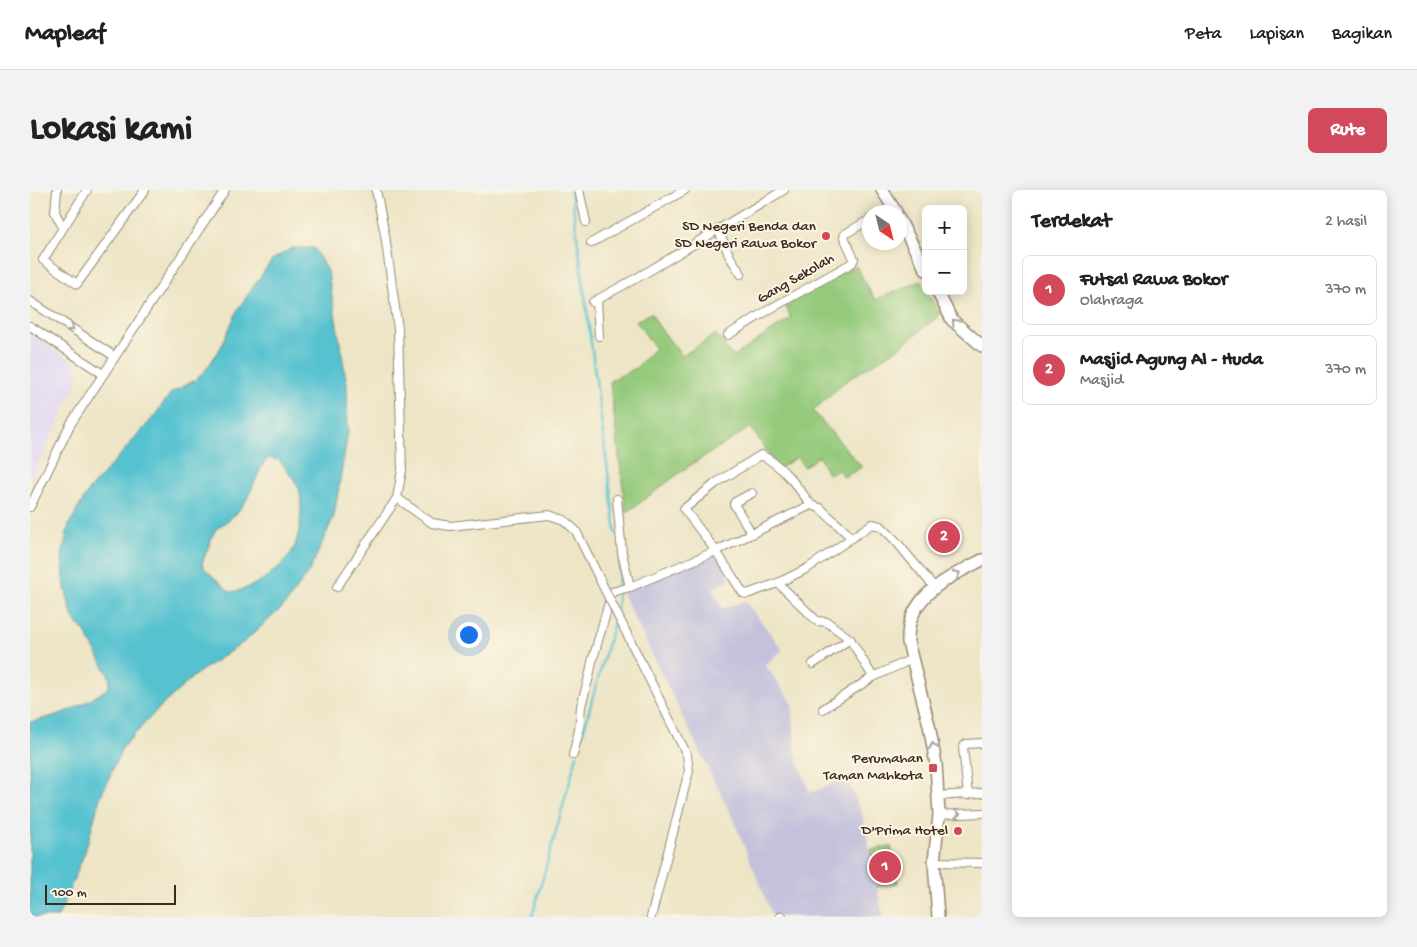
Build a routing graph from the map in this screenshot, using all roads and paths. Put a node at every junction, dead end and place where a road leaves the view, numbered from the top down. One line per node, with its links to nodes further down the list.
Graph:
1 (58, 190): 15 (street)
2 (87, 190): 15 (street)
3 (145, 190): 15 (street)
4 (225, 190): 27 (street)
5 (376, 190): 30 (street)
6 (579, 190): 13 (street)
7 (665, 190): 11 (street)
8 (685, 190): 11 (street)
9 (784, 190): 16 (street)
10 (882, 190): 12 (main road)
11 (668, 199): 18 (street)
12 (888, 205)
13 (586, 222)
14 (862, 224): 24 (street, Gang Sekolah)
15 (64, 228)
16 (718, 229): 20 (street); 25 (street)
17 (907, 233): 19 (main road)
18 (591, 242)
19 (922, 262)
20 (741, 274)
21 (938, 295): 26 (main road, one-way to 21)
22 (30, 302): 27 (street, one-way to 27)
23 (30, 326): 28 (street)
24 (728, 335)
25 (599, 336)
26 (982, 346)
27 (114, 356): 28 (street)
28 (103, 374): 33 (street)
29 (752, 493): 34 (street)
30 (397, 498): 39 (street); 56 (street, bridge)
31 (617, 499): 41 (street)
32 (811, 504): 34 (street); 35 (street); 36 (street)
33 (30, 507)
34 (752, 534): 36 (street)
35 (852, 538): 38 (street); 40 (street)
36 (716, 550): 38 (street); 41 (street)
37 (982, 560): 40 (main road, one-way to 37)
38 (778, 583): 42 (street)
39 (337, 586)
40 (934, 587): 43 (main road)
41 (627, 588): 48 (street)
42 (850, 639): 44 (street); 45 (street)
43 (912, 659): 45 (street); 51 (main road, one-way to 43)
44 (813, 664)
45 (873, 677): 46 (street)
46 (823, 709)
47 (982, 742): 50 (street)
48 (573, 755)
49 (982, 793): 50 (street)
50 (968, 795): 51 (street)
51 (938, 796): 53 (main road)
52 (982, 813): 53 (street, one-way to 52)
53 (939, 815): 54 (main road)
54 (934, 862): 55 (street); 57 (main road)
55 (982, 863)
56 (651, 917)
57 (938, 917)

